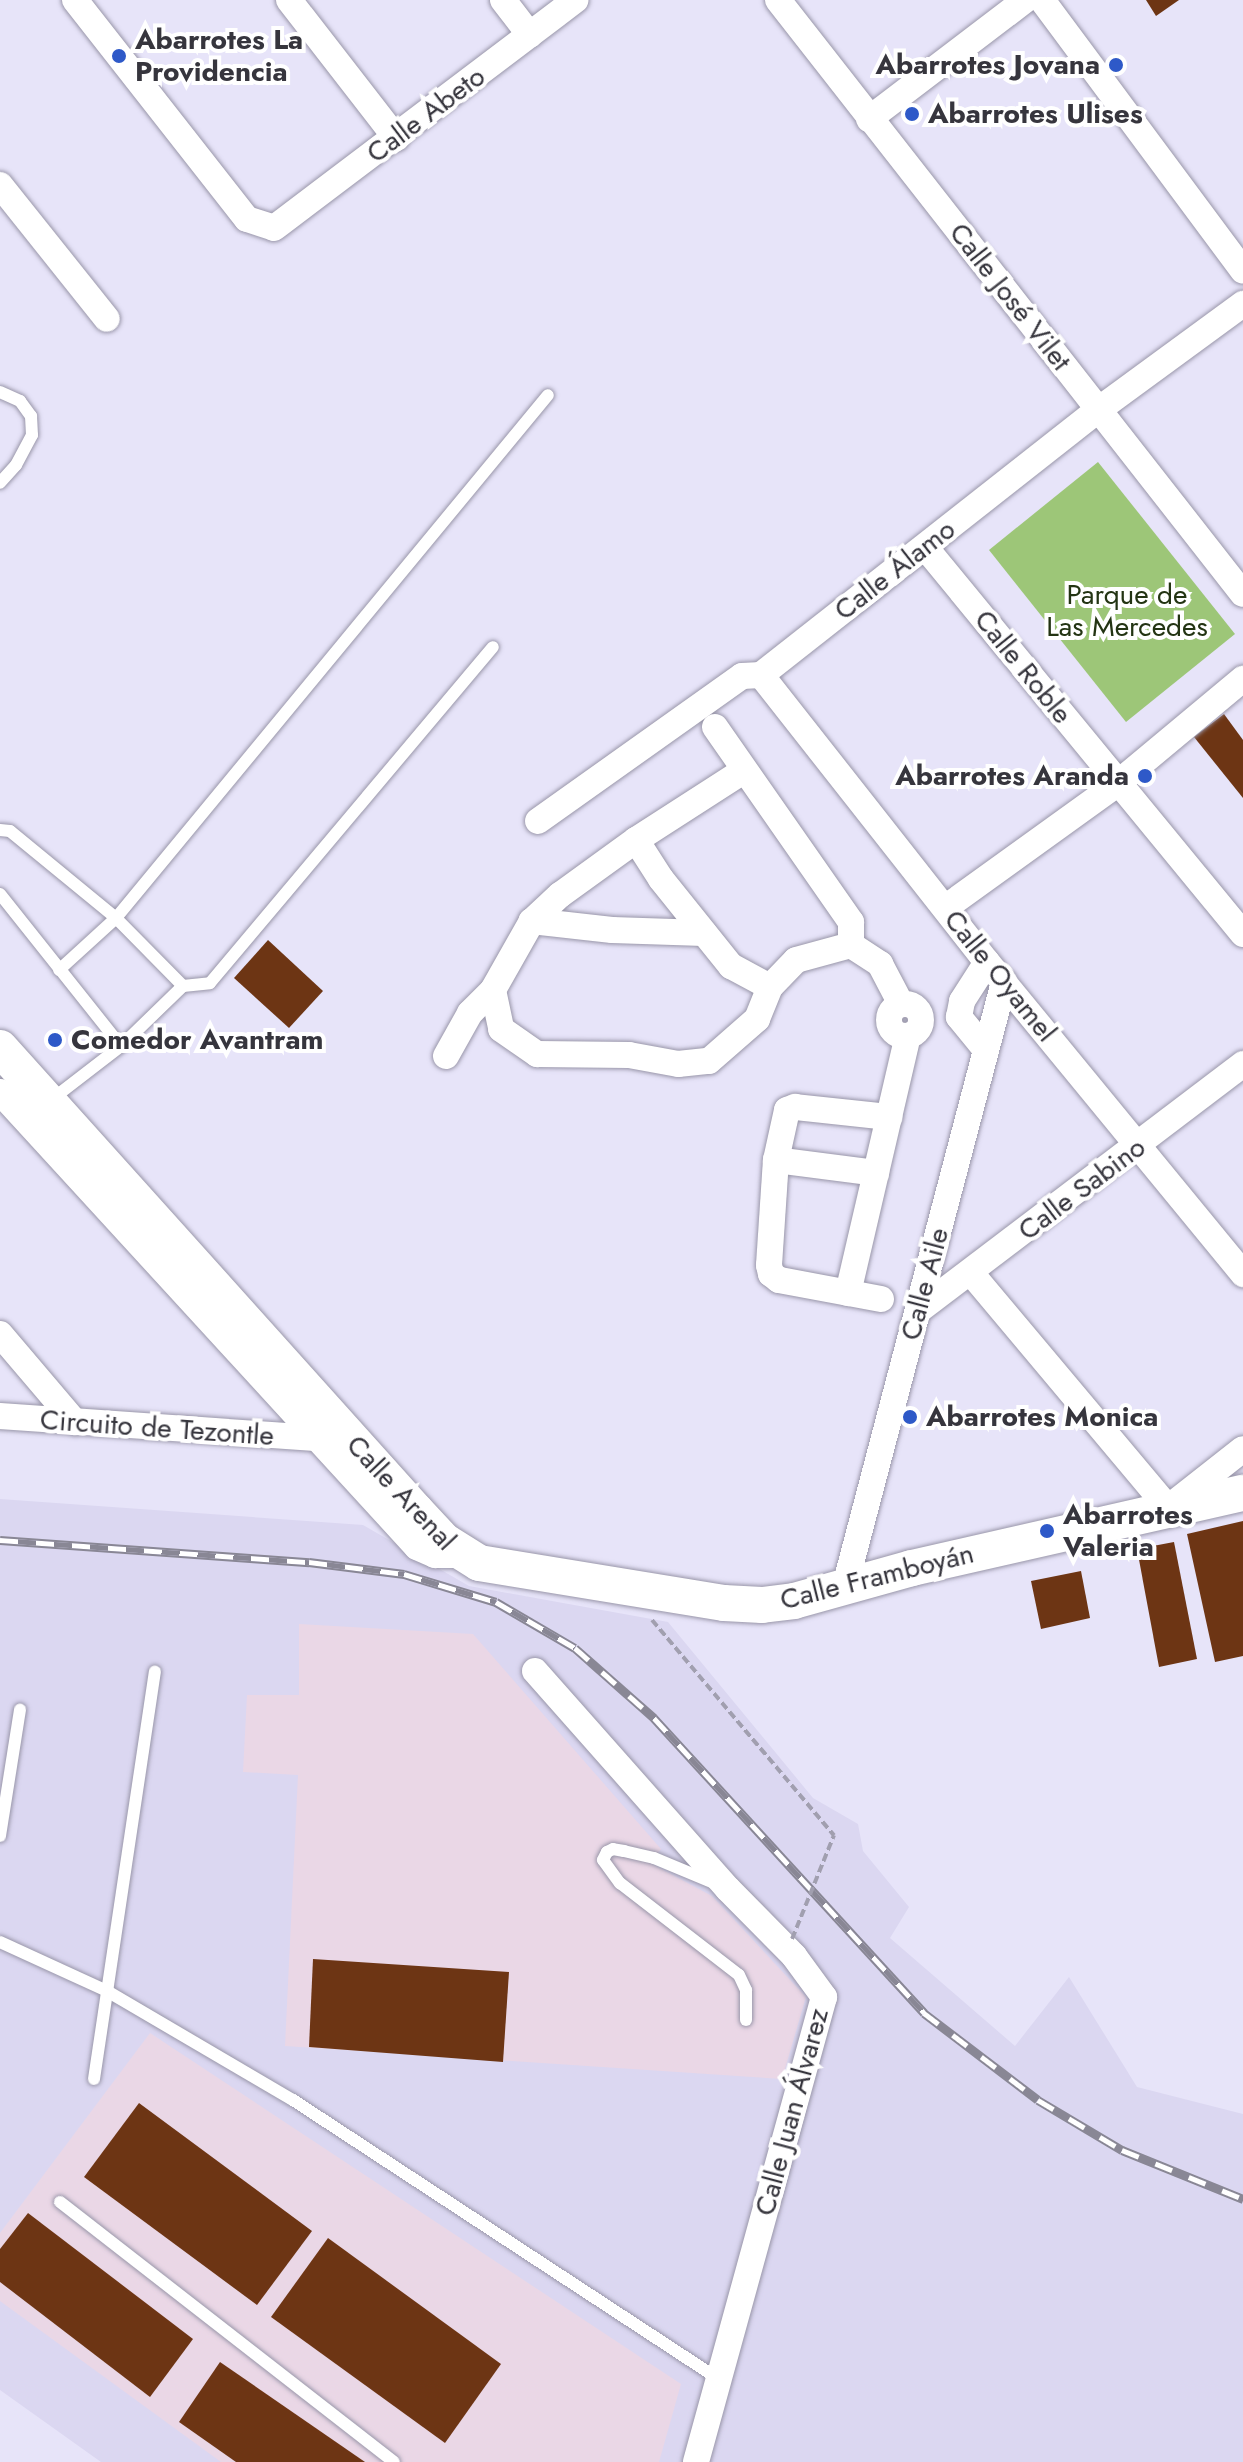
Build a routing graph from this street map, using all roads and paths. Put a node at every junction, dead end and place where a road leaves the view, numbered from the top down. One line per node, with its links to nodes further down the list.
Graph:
1 (75, 0): 10 (street, Calle Abeto)
2 (289, 0): 10 (street)
3 (503, 0): 8 (street)
4 (576, 0): 8 (street, Calle Abeto)
5 (778, 0): 9 (street, Calle José Vilet)
6 (1025, 0): 9 (street)
7 (1042, 0): 12 (street)
8 (530, 35): 10 (street, Calle Abeto)
9 (869, 119): 17 (street, Calle José Vilet)
10 (396, 138)
11 (0, 185): 14 (street)
12 (1243, 271)
13 (1243, 304): 17 (street, Calle Álamo)
14 (107, 319)
15 (0, 392): 18 (lane)
16 (548, 395): 32 (lane)
17 (1098, 410): 19 (street, Calle Álamo); 20 (street, Calle José Vilet)
18 (0, 483)
19 (925, 547): 22 (street, Calle Álamo); 26 (street, Calle Roble)
20 (1243, 594)
21 (493, 647): 40 (lane)
22 (761, 675): 27 (street, Calle Álamo); 31 (street, Calle Oyamel)
23 (1243, 679): 26 (street)
24 (715, 727): 25 (street)
25 (743, 771): 29 (street); 36 (street)
26 (1118, 783): 31 (street); 35 (street, Calle Roble)
27 (538, 821)
28 (0, 830): 32 (lane)
29 (636, 840): 33 (street); 34 (street)
30 (0, 894): 38 (lane)
31 (945, 908): 37 (street, Calle Oyamel)
32 (116, 918): 38 (lane); 40 (lane)
33 (532, 921): 34 (street); 42 (street)
34 (704, 933): 41 (street)
35 (1243, 934)
36 (851, 945): 41 (street); 44 (street)
37 (987, 962): 39 (street, Calle Oyamel); 43 (street)
38 (59, 970): 45 (lane)
39 (1004, 982): 47 (street, Calle Aile); 53 (street, Calle Oyamel)
40 (183, 986): 45 (lane)
41 (770, 987): 42 (street)
42 (493, 990): 48 (street)
43 (959, 1017): 44 (street); 47 (street)
44 (910, 1019): 52 (street)
45 (121, 1046): 51 (lane)
46 (0, 1048): 51 (street, Calle Arenal)
47 (986, 1050): 60 (street, Calle Aile)
48 (446, 1056)
49 (1243, 1064): 53 (street, Calle Sabino)
50 (0, 1092): 64 (street, Calle Arenal)
51 (48, 1102): 68 (street, Calle Arenal)
52 (889, 1117): 54 (street); 55 (street)
53 (1137, 1148): 56 (street, Calle Sabino); 57 (street, Calle Oyamel)
54 (776, 1160): 55 (street); 58 (street)
55 (876, 1173): 58 (street)
56 (971, 1273): 60 (street, Calle Sabino); 67 (street)
57 (1243, 1274)
58 (848, 1293): 59 (street)
59 (881, 1299)
60 (919, 1310): 69 (street, Calle Aile)
61 (0, 1334): 63 (street)
62 (0, 1416): 63 (street, Circuito de Tezontle)
63 (75, 1422): 64 (street, Circuito de Tezontle)
64 (315, 1438): 68 (street, Calle Arenal)
65 (1243, 1449): 67 (street)
66 (1243, 1493): 67 (street, Calle Framboyán)
67 (1168, 1508): 69 (street, Calle Framboyán)
68 (461, 1555): 70 (street, Calle Framboyán)
69 (845, 1586): 70 (street, Calle Framboyán)
70 (647, 1591): 76 (path, bridge)
71 (535, 1671): 75 (street, Calle Juan Álvarez)
72 (155, 1672): 78 (lane)
73 (20, 1710): 74 (lane)
74 (0, 1836)
75 (728, 1889): 79 (lane); 82 (street, Calle Juan Álvarez)
76 (792, 1939)
77 (0, 1942): 78 (lane)
78 (107, 1991): 80 (lane); 82 (lane)
79 (746, 2020)
80 (94, 2079)
81 (60, 2202): 83 (lane)
82 (720, 2380): 84 (street, Calle Juan Álvarez)
83 (394, 2462)
84 (696, 2462)

